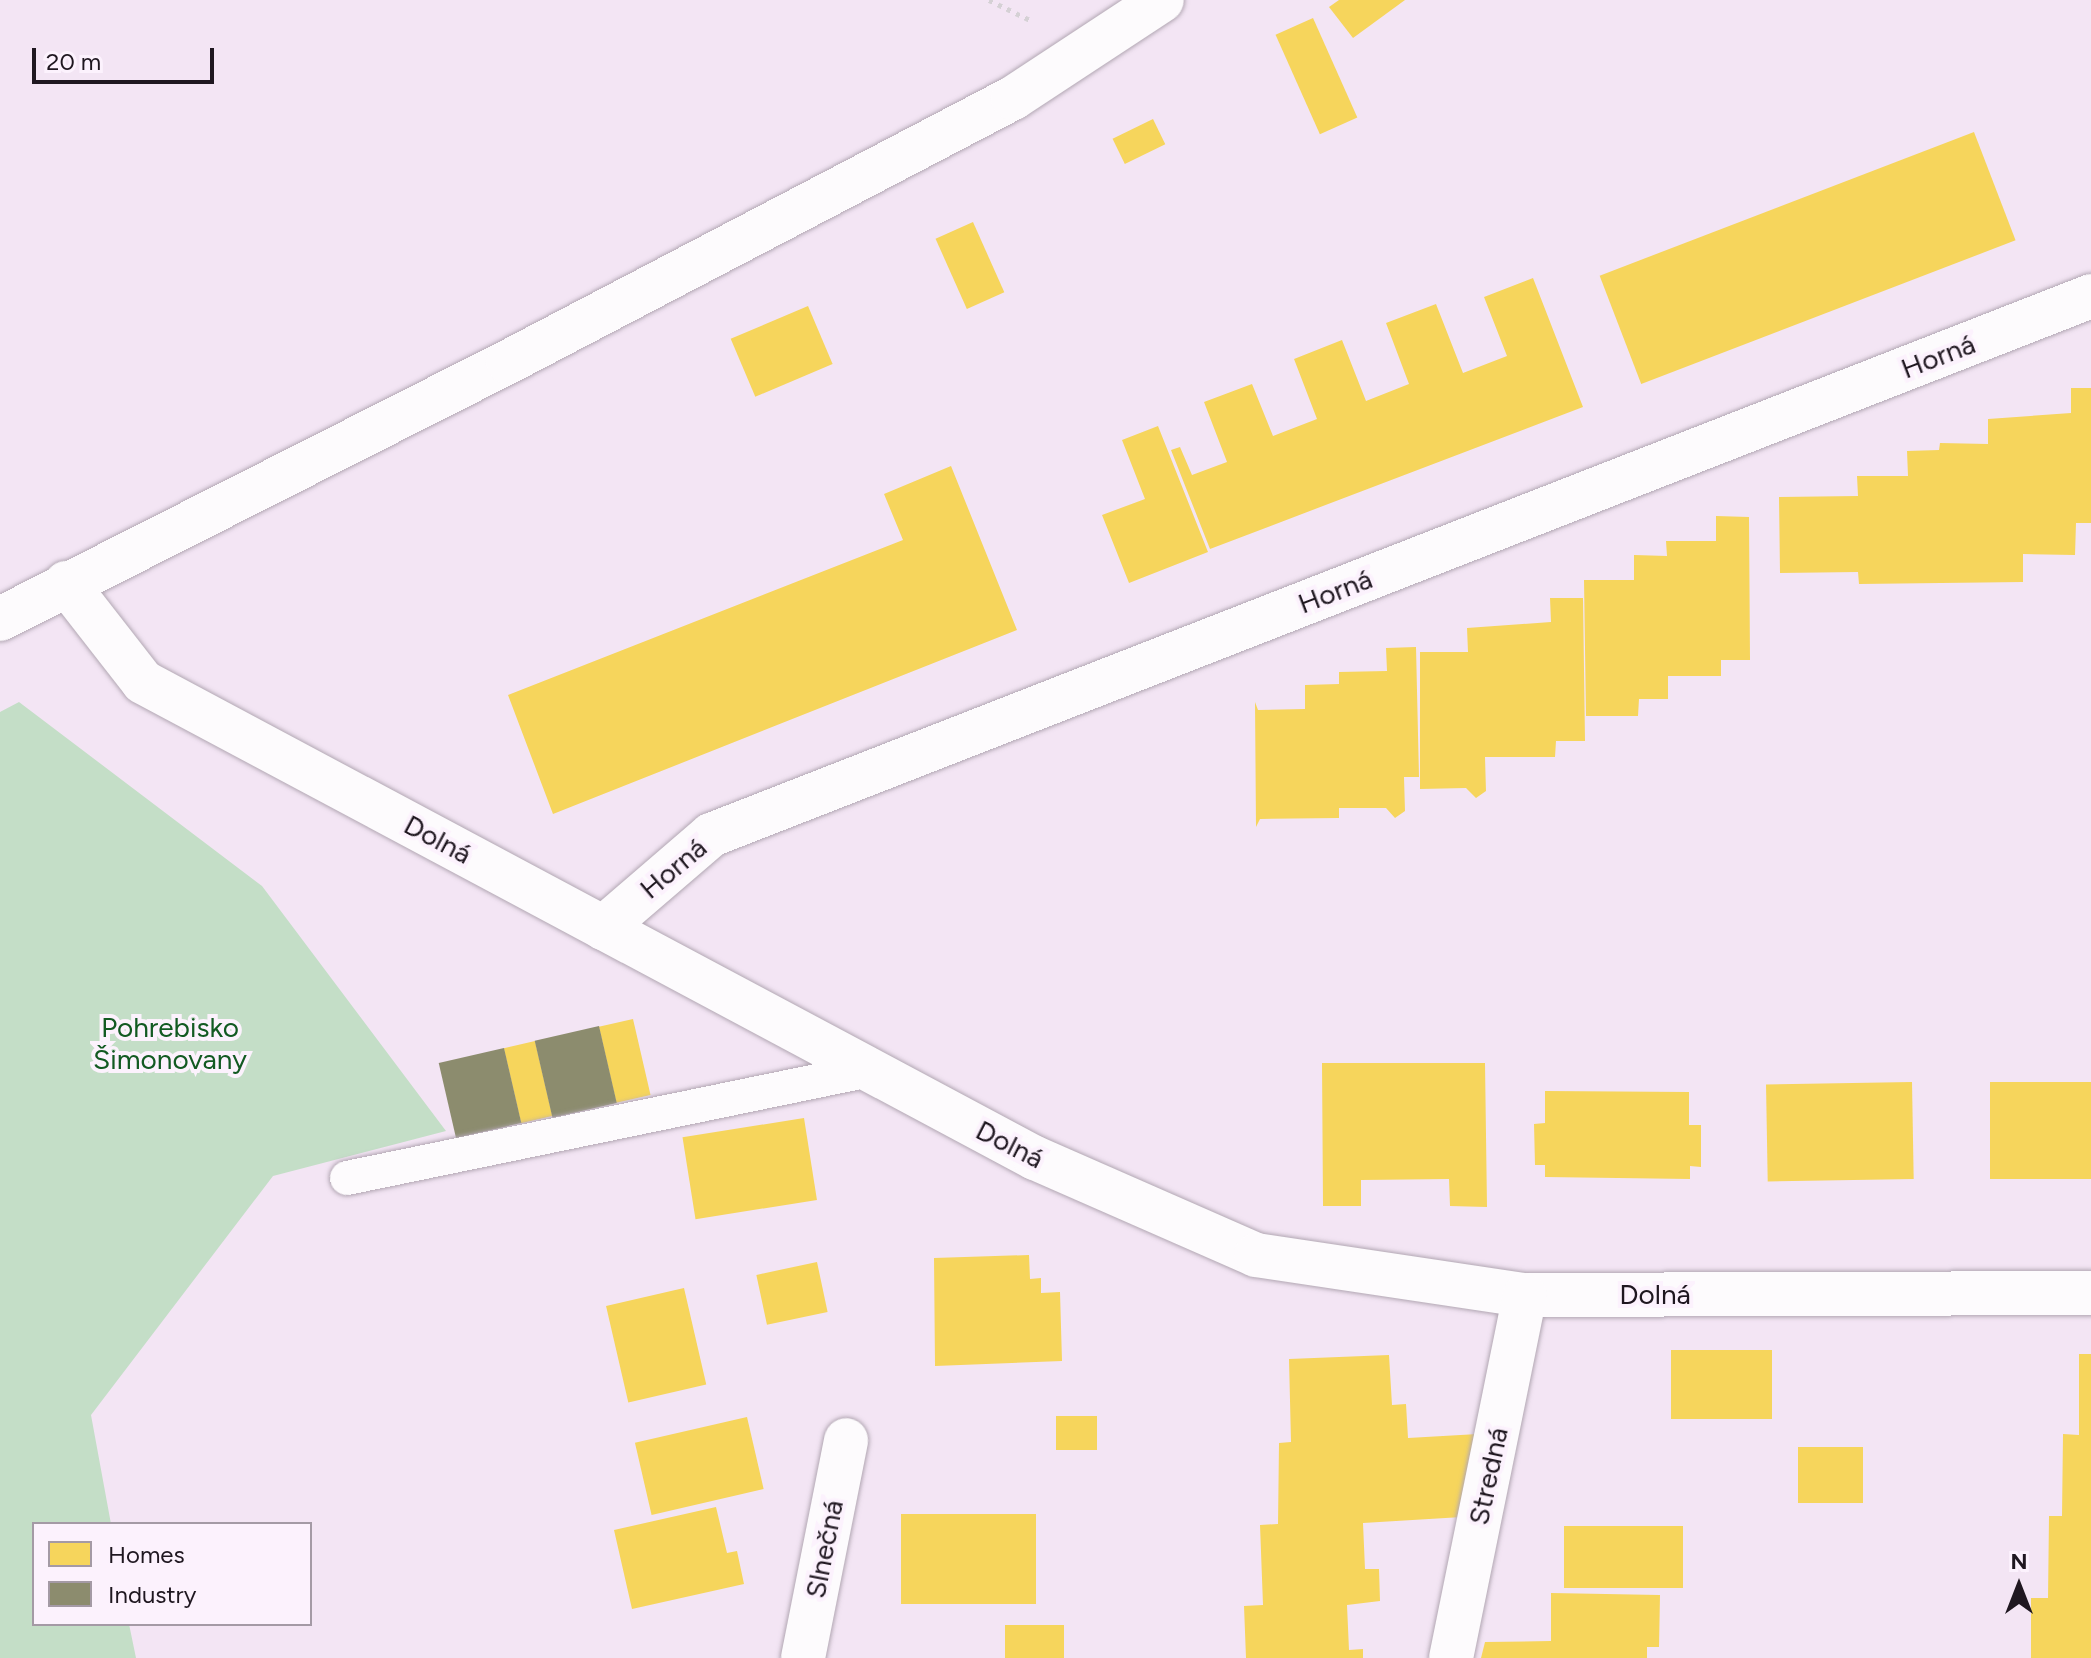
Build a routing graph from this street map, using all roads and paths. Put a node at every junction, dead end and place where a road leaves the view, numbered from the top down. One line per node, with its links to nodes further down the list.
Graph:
1 (989, 0): 3 (path)
2 (1162, 0): 5 (street)
3 (1040, 24)
4 (2091, 296): 7 (street, Horná)
5 (66, 583): 6 (street); 7 (street, Dolná)
6 (0, 619)
7 (603, 928): 8 (street, Dolná)
8 (870, 1070): 9 (lane); 11 (street, Dolná)
9 (347, 1178)
10 (2091, 1293): 11 (street, Dolná)
11 (1525, 1295): 14 (street, Stredná)
12 (846, 1440): 13 (street, Slnečná)
13 (803, 1658)
14 (1451, 1658)

